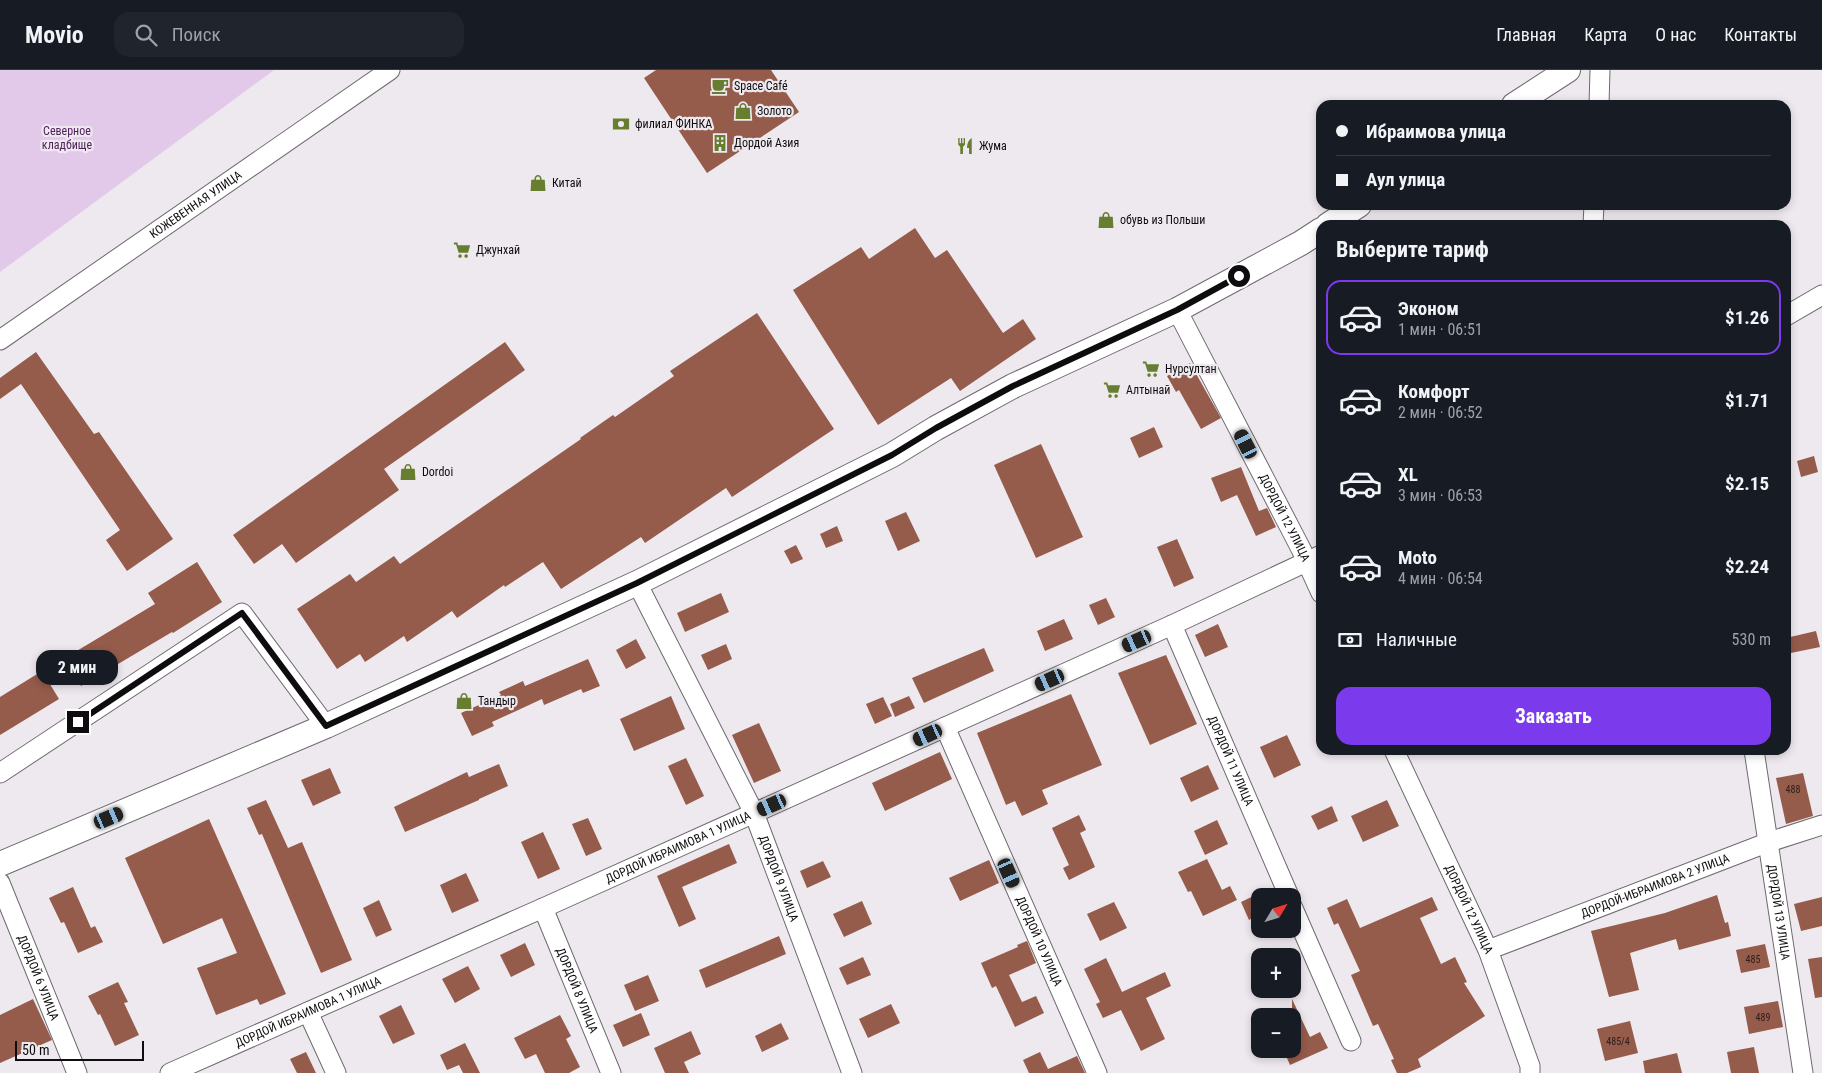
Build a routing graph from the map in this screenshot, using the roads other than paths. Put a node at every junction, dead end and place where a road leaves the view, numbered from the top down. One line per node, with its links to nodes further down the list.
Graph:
1 (390, 70): 12 (street, КОЖЕВЕННАЯ УЛИЦА)
2 (1568, 70): 4 (main road)
3 (1600, 70): 5 (street)
4 (1522, 100)
5 (1599, 100)
6 (1351, 210): 7 (main road)
7 (1336, 220)
8 (1316, 233): 10 (main road)
9 (1822, 295): 11 (street)
10 (1177, 310): 13 (street, ДОРДОЙ 12 УЛИЦА); 14 (main road)
11 (1791, 313)
12 (0, 340)
13 (1314, 558): 15 (street, ДОРДОЙ ИБРАИМОВА 1 УЛИЦА)
14 (637, 583): 16 (main road); 21 (street, ДОРДОЙ 9 УЛИЦА)
15 (1172, 625): 17 (street, ДОРДОЙ ИБРАИМОВА 1 УЛИЦА); 26 (street, ДОРДОЙ 11 УЛИЦА)
16 (326, 726): 20 (street); 24 (main road)
17 (945, 727): 21 (street, ДОРДОЙ ИБРАИМОВА 1 УЛИЦА); 37 (street, ДОРДОЙ 10 УЛИЦА)
18 (1396, 755): 29 (street, ДОРДОЙ 12 УЛИЦА)
19 (1755, 755): 23 (street, ДОРДОЙ 13 УЛИЦА)
20 (0, 774)
21 (754, 813): 27 (street, ДОРДОЙ ИБРАИМОВА 1 УЛИЦА); 36 (street, ДОРДОЙ 9 УЛИЦА)
22 (1822, 825): 23 (street, ДОРДОЙ-ИБРАИМОВА 2 УЛИЦА)
23 (1769, 842): 29 (street, ДОРДОЙ-ИБРАИМОВА 2 УЛИЦА); 39 (street, ДОРДОЙ 13 УЛИЦА)
24 (0, 864)
25 (0, 884): 32 (street, ДОРДОЙ 6 УЛИЦА)
26 (1285, 888)
27 (543, 908): 30 (street, ДОРДОЙ ИБРАИМОВА 1 УЛИЦА); 35 (street, ДОРДОЙ 8 УЛИЦА)
28 (1301, 927): 31 (street)
29 (1488, 950): 38 (street, ДОРДОЙ 12 УЛИЦА)
30 (308, 1012): 33 (street, ДОРДОЙ ИБРАИМОВА 1 УЛИЦА); 34 (street)
31 (1351, 1041)
32 (77, 1073)
33 (170, 1073)
34 (336, 1073)
35 (611, 1073)
36 (852, 1073)
37 (1097, 1073)
38 (1530, 1073)
39 (1803, 1073)

